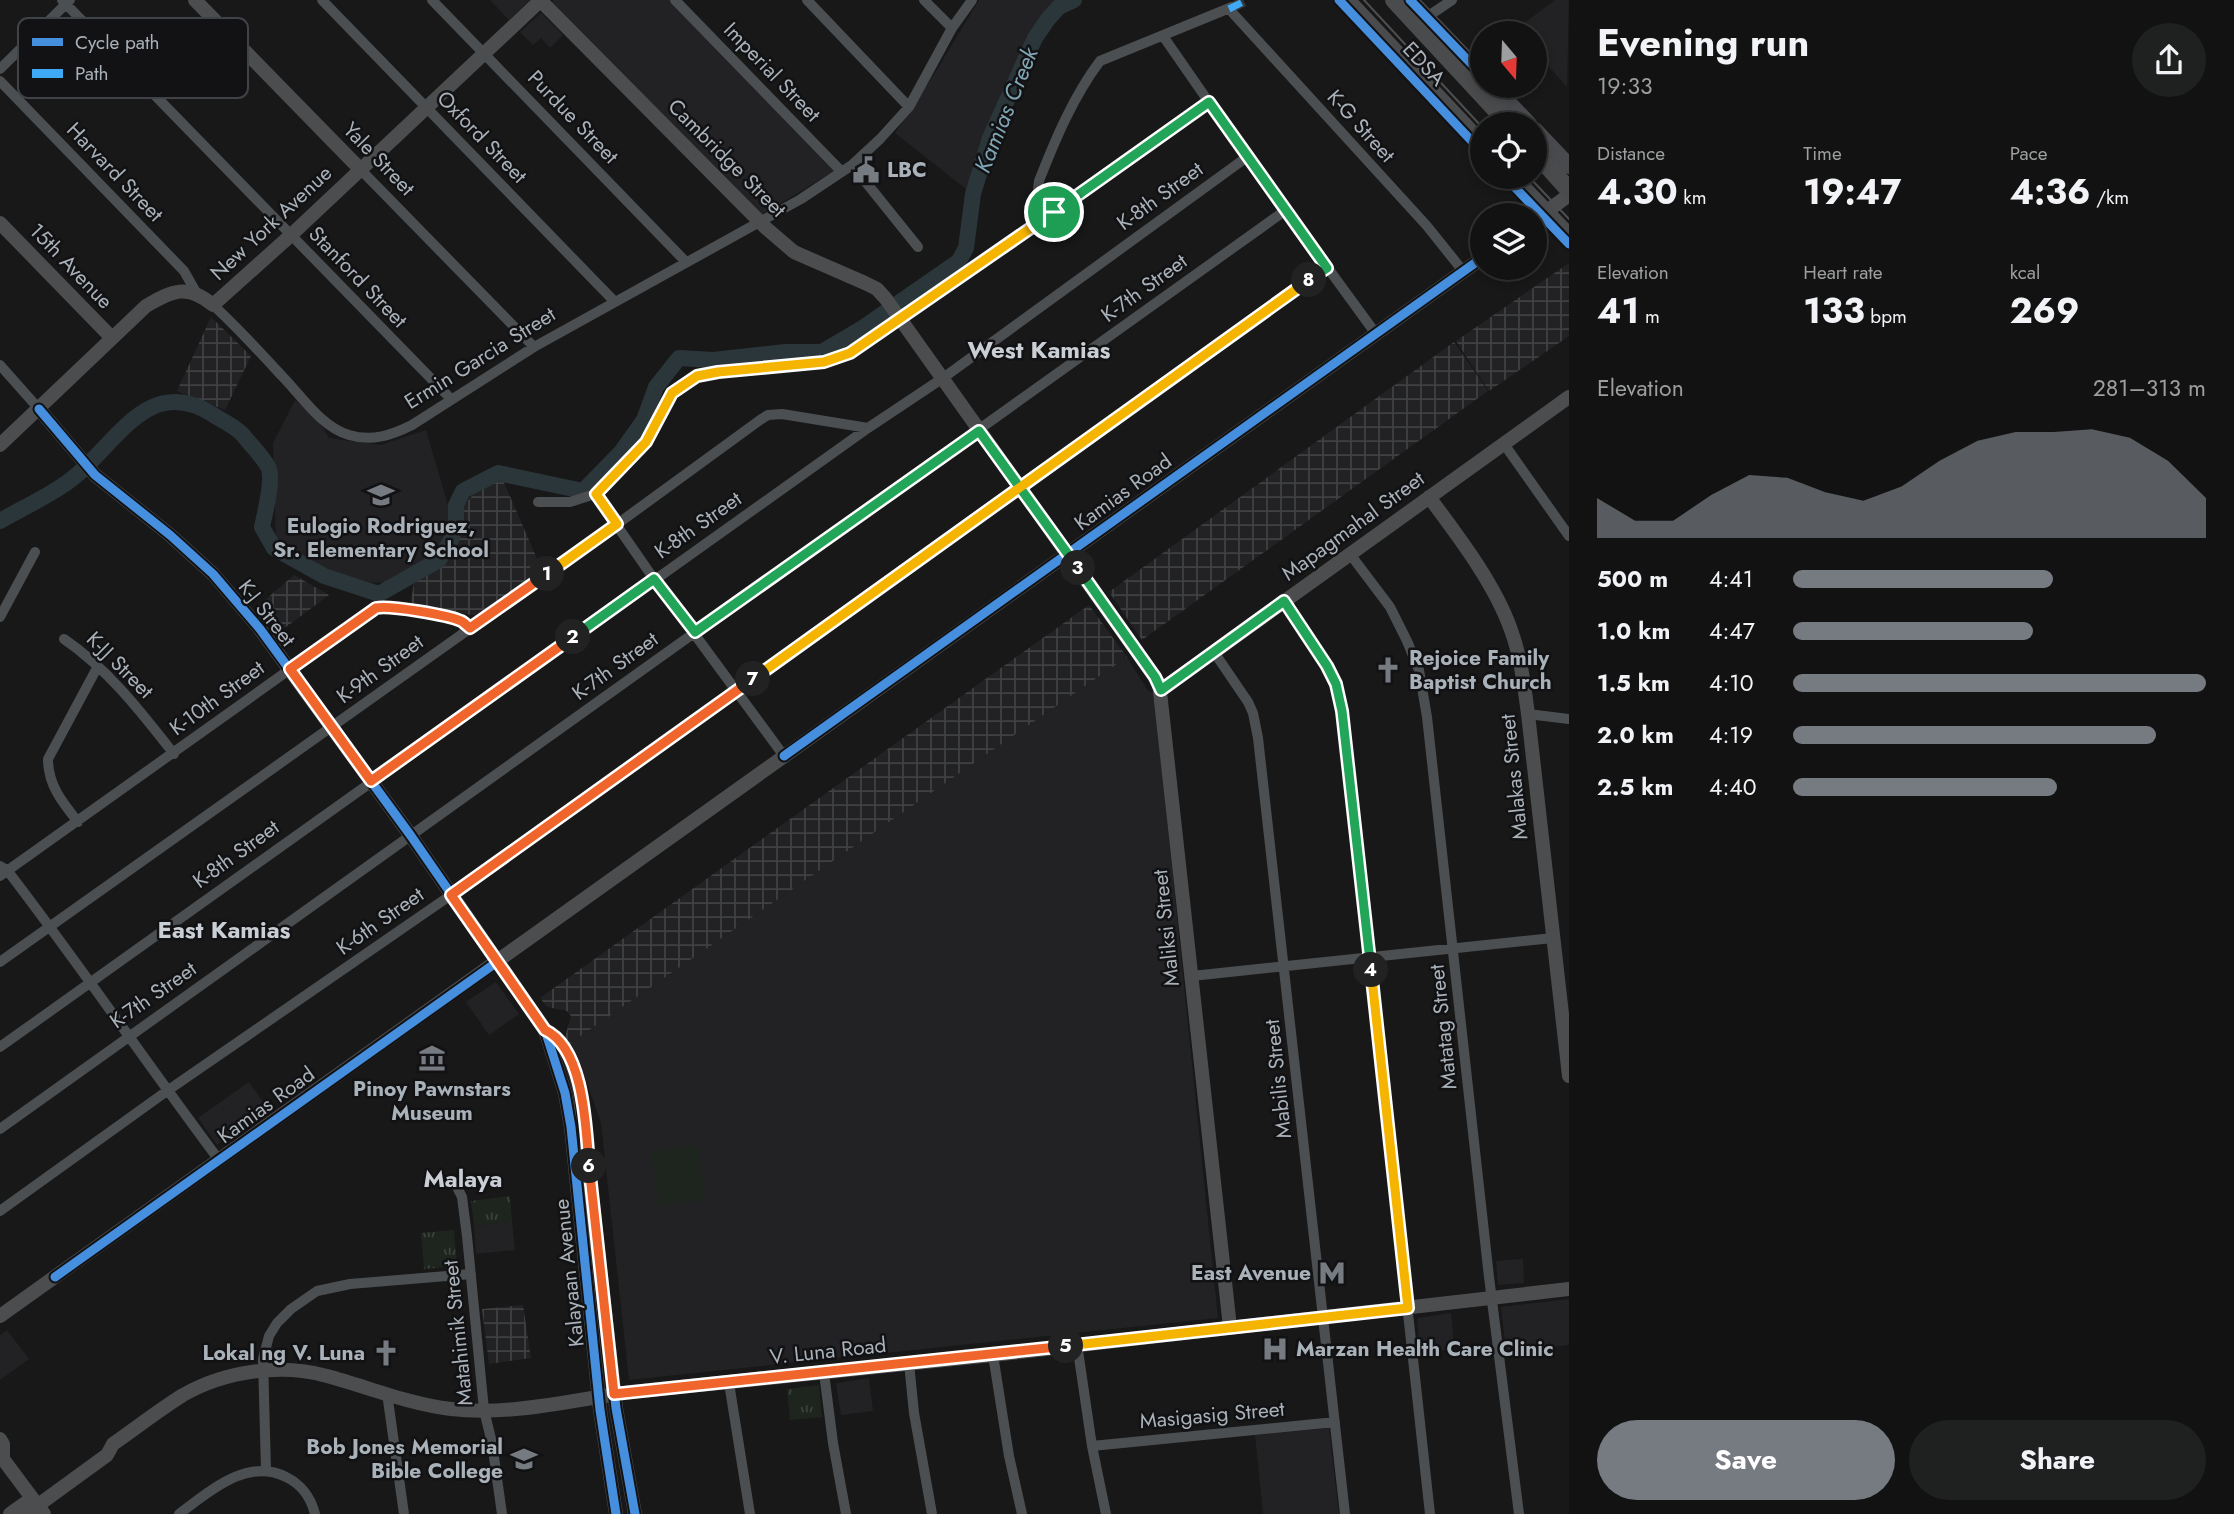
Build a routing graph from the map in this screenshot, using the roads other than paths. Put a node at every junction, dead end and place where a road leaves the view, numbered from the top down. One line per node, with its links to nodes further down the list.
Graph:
1 (195, 0): 18 (main road, Yale Street)
2 (322, 0): 30 (street, Oxford Street)
3 (432, 0): 22 (street, Purdue Street)
4 (540, 0): 22 (main road, New York Avenue); 50 (main road, Cambridge Street)
5 (675, 0): 42 (street, Imperial Street)
6 (807, 0): 31 (street)
7 (924, 0): 19 (street)
8 (972, 0): 19 (street, Ermin Garcia Street)
9 (1339, 0): 35 (main road, EDSA)
10 (1346, 0): 34 (highway, EDSA)
11 (1394, 0): 32 (highway, EDSA)
12 (1410, 0): 15 (main road, EDSA)
13 (1452, 0): 15 (street)
14 (66, 1): 16 (street); 17 (street, Stanford Street)
15 (1427, 17): 24 (main road, EDSA)
16 (50, 18)
17 (82, 18)
18 (213, 18)
19 (952, 28): 31 (street, Ermin Garcia Street)
20 (1163, 36): 29 (street); 49 (street); 60 (street, K-G Street)
21 (18, 50): 25 (street)
22 (483, 53): 30 (main road, New York Avenue); 57 (street, Purdue Street)
23 (248, 54): 40 (main road, Yale Street)
24 (1470, 62)
25 (0, 69)
26 (0, 81): 61 (street, Harvard Street)
27 (158, 98): 53 (street, Stanford Street)
28 (1504, 98): 33 (main road)
29 (1209, 102): 37 (street); 49 (street)
30 (426, 107): 40 (main road, New York Avenue); 62 (street, Oxford Street)
31 (909, 107): 38 (street, Ermin Garcia Street)
32 (1498, 112)
33 (1518, 112)
34 (1470, 132)
35 (1470, 139)
36 (1547, 143): 39 (main road)
37 (1247, 156): 47 (street); 69 (street, K-8th Street)
38 (852, 165): 42 (street, Ermin Garcia Street); 56 (street)
39 (1569, 166)
40 (360, 169): 53 (main road, New York Avenue); 67 (street, Yale Street)
41 (1547, 170): 45 (highway)
42 (842, 172): 50 (street, Ermin Garcia Street)
43 (1515, 189): 46 (main road)
44 (1523, 189): 54 (highway, bridge)
45 (1565, 196): 48 (main road)
46 (1526, 203)
47 (1286, 210): 59 (street); 74 (street, K-7th Street)
48 (1547, 211)
49 (1054, 212): 64 (street)
50 (760, 221): 57 (street, Ermin Garcia Street); 64 (main road, Cambridge Street)
51 (0, 223): 66 (main road, 15th Avenue)
52 (1547, 226): 55 (main road)
53 (290, 236): 63 (main road, New York Avenue); 71 (street, Stanford Street)
54 (1569, 237)
55 (1569, 244)
56 (918, 247)
57 (686, 262): 62 (street, Ermin Garcia Street)
58 (1470, 266): 60 (main road, Kamias Road)
59 (1327, 268): 65 (street); 77 (street, K-6th Street)
60 (1463, 271): 65 (main road, Kamias Road)
61 (197, 294): 63 (main road, Ermin Garcia Street); 66 (main road)
62 (614, 301): 67 (street, Ermin Garcia Street)
63 (213, 305): 71 (street, Ermin Garcia Street)
64 (899, 317): 69 (main road, Cambridge Street); 78 (street)
65 (1376, 334): 84 (main road, Kamias Road)
66 (111, 338): 72 (main road)
67 (534, 347): 71 (street, Ermin Garcia Street)
68 (0, 365): 72 (street)
69 (943, 378): 73 (street, K-8th Street); 74 (main road, Cambridge Street)
70 (1569, 397): 75 (main road, Mapagmahal Street)
71 (451, 400)
72 (39, 409): 76 (main road); 94 (main road, K-J Street)
73 (868, 428): 81 (street, K-9th Street); 86 (street, K-8th Street)
74 (979, 431): 77 (main road, Maliksi Street); 90 (street, K-7th Street)
75 (1504, 444): 79 (main road, Mapagmahal Street); 82 (street)
76 (0, 445)
77 (1019, 486): 84 (main road, Maliksi Street); 96 (street, K-6th Street)
78 (596, 494): 80 (street); 81 (street)
79 (1429, 497): 85 (main road, Mapagmahal Street); 97 (main road, Malakas Street)
80 (538, 502)
81 (617, 524): 86 (street); 89 (street, K-9th Street)
82 (1569, 536)
83 (35, 552): 88 (street)
84 (1068, 553): 95 (main road, Maliksi Street); 101 (main road, Kamias Road)
85 (1350, 554): 87 (main road, Mapagmahal Street); 109 (street, Matatag Street)
86 (654, 579): 90 (street); 102 (street, K-8th Street)
87 (1284, 601): 92 (main road, Mapagmahal Street); 110 (street)
88 (0, 617)
89 (470, 628): 94 (street, K-10th Street); 99 (street, K-9th Street)
90 (695, 632): 96 (street); 104 (street, K-7th Street)
91 (64, 639): 93 (street, K-JJ Street)
92 (1214, 652): 95 (main road, Mapagmahal Street); 113 (street, Mabilis Street)
93 (98, 666): 100 (street, K-JJ Street); 103 (street)
94 (290, 669): 99 (main road, K-J Street); 100 (street, K-10th Street)
95 (1161, 690): 114 (main road, Maliksi Street)
96 (736, 691): 101 (street); 106 (street, K-6th Street)
97 (1528, 714): 98 (street); 108 (main road, Malakas Street)
98 (1569, 719)
99 (331, 727): 102 (main road, K-J Street); 107 (street, K-9th Street)
100 (174, 754): 103 (street, K-10th Street)
101 (784, 756): 112 (main road, Kamias Road)
102 (371, 781): 104 (main road, K-J Street); 115 (street, K-8th Street)
103 (78, 822): 105 (street, K-10th Street)
104 (411, 836): 106 (main road, K-J Street); 117 (street, K-7th Street)
105 (2, 871): 107 (street)
106 (451, 895): 112 (main road, K-J Street); 120 (street, K-6th Street)
107 (50, 926): 111 (street, K-9th Street); 115 (street)
108 (1553, 938): 109 (street); 119 (main road, Malakas Street)
109 (1453, 949): 110 (street); 127 (street, Matatag Street)
110 (1370, 958): 113 (street); 128 (street)
111 (0, 962)
112 (496, 962): 116 (main road, Kalayaan Avenue); 122 (main road, Kamias Road)
113 (1284, 965): 114 (street); 130 (street, Mabilis Street)
114 (1192, 976): 131 (main road, Maliksi Street)
115 (90, 983): 117 (street); 118 (street, K-8th Street)
116 (545, 1030): 139 (main road, Kalayaan Avenue); 140 (main road, Kalayaan Avenue)
117 (128, 1036): 120 (street); 121 (street, K-7th Street)
118 (0, 1047)
119 (1569, 1076)
120 (167, 1091): 122 (street); 124 (street, K-6th Street)
121 (0, 1129)
122 (219, 1160): 129 (main road, Kamias Road)
123 (458, 1189): 125 (street, Matahimik Street)
124 (0, 1211)
125 (471, 1274): 135 (street); 141 (street, Matahimik Street)
126 (1569, 1289): 127 (main road, V. Luna Road)
127 (1492, 1298): 128 (main road, V. Luna Road); 162 (street, Matatag Street)
128 (1408, 1308): 130 (main road, V. Luna Road); 161 (street)
129 (0, 1316)
130 (1324, 1317): 131 (main road, V. Luna Road); 142 (street, Mabilis Street)
131 (1230, 1327): 132 (main road, V. Luna Road)
132 (1077, 1344): 133 (main road, V. Luna Road); 144 (street)
133 (993, 1354): 134 (main road, V. Luna Road); 158 (street)
134 (909, 1363): 136 (main road, V. Luna Road); 157 (street)
135 (263, 1371): 138 (main road, V. Luna Road); 146 (street); 147 (main road, V. Luna Road)
136 (824, 1373): 137 (main road, V. Luna Road); 156 (street)
137 (729, 1383): 139 (main road, V. Luna Road); 155 (street)
138 (387, 1393): 141 (main road, V. Luna Road); 151 (street)
139 (614, 1394): 140 (main road, V. Luna Road); 154 (main road, Kalayaan Avenue)
140 (599, 1396): 141 (main road, V. Luna Road); 153 (main road, Kalayaan Avenue)
141 (484, 1410): 152 (street, Matahimik Street)
142 (1335, 1422): 144 (street, Masigasig Street); 160 (street, Mabilis Street)
143 (0, 1438): 145 (main road)
144 (1092, 1446): 159 (street)
145 (1, 1459): 147 (main road)
146 (266, 1470): 149 (street); 150 (street)
147 (35, 1508): 148 (main road, V. Luna Road)
148 (10, 1514)
149 (180, 1514)
150 (315, 1514)
151 (404, 1514)
152 (502, 1514)
153 (616, 1514)
154 (635, 1514)
155 (750, 1514)
156 (846, 1514)
157 (932, 1514)
158 (1022, 1514)
159 (1106, 1514)
160 (1345, 1514)
161 (1430, 1514)
162 (1519, 1514)

